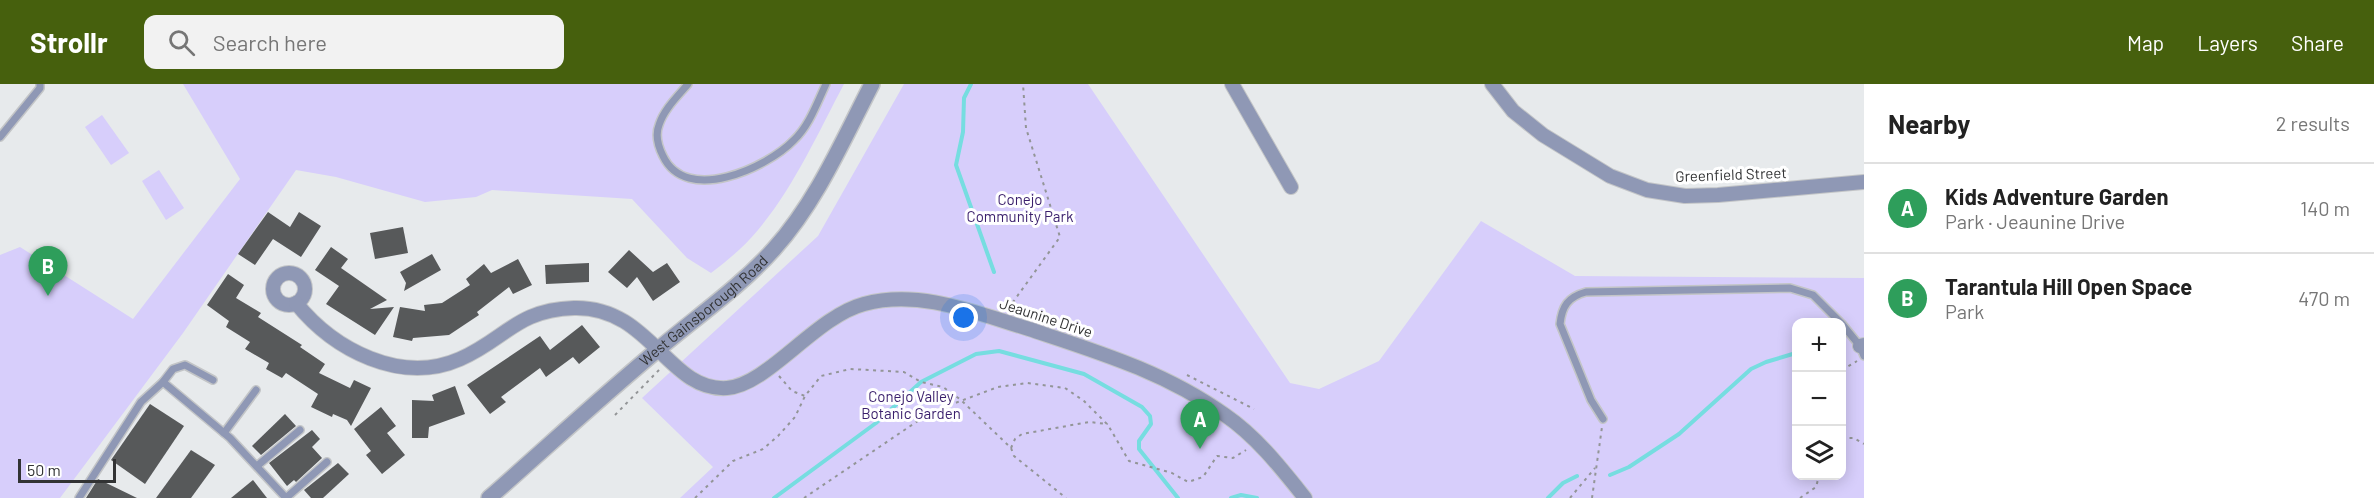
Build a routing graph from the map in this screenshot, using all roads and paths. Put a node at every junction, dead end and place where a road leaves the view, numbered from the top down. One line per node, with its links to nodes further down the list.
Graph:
1 (40, 84): 8 (lane)
2 (688, 84): 3 (lane)
3 (826, 84)
4 (872, 84): 16 (street, West Gainsborough Road)
5 (1023, 84): 12 (path)
6 (1232, 84): 10 (street)
7 (1492, 84): 9 (street, Greenfield Street)
8 (0, 137)
9 (1864, 182)
10 (1291, 187)
11 (296, 303): 16 (street, Jeaunine Drive)
12 (1024, 314)
13 (1836, 318): 27 (lane)
14 (1846, 330): 15 (lane)
15 (1861, 352): 18 (path)
16 (664, 354): 17 (street, Jeaunine Drive); 26 (path); 41 (street, West Gainsborough Road)
17 (772, 366): 23 (path); 32 (street, Jeaunine Drive)
18 (1846, 366)
19 (1187, 375): 25 (path)
20 (213, 380): 21 (lane)
21 (163, 382): 30 (lane); 39 (lane)
22 (256, 390): 30 (lane)
23 (805, 396): 24 (path); 42 (path)
24 (961, 400): 28 (path); 34 (path); 43 (path)
25 (1254, 409)
26 (615, 415)
27 (1603, 419): 37 (path)
28 (1108, 424): 32 (path); 34 (path)
29 (300, 430): 36 (lane)
30 (224, 433): 36 (lane)
31 (1846, 438): 33 (path)
32 (1256, 441): 45 (street, Jeaunine Drive)
33 (1864, 444)
34 (1011, 448): 44 (path)
35 (327, 462): 40 (lane)
36 (257, 466): 40 (lane)
37 (1595, 468): 46 (path); 47 (path)
38 (1818, 480): 48 (path)
39 (79, 498)
40 (286, 498)
41 (489, 498)
42 (695, 498)
43 (804, 498)
44 (1066, 498)
45 (1305, 498)
46 (1570, 498)
47 (1592, 498)
48 (1800, 498)

